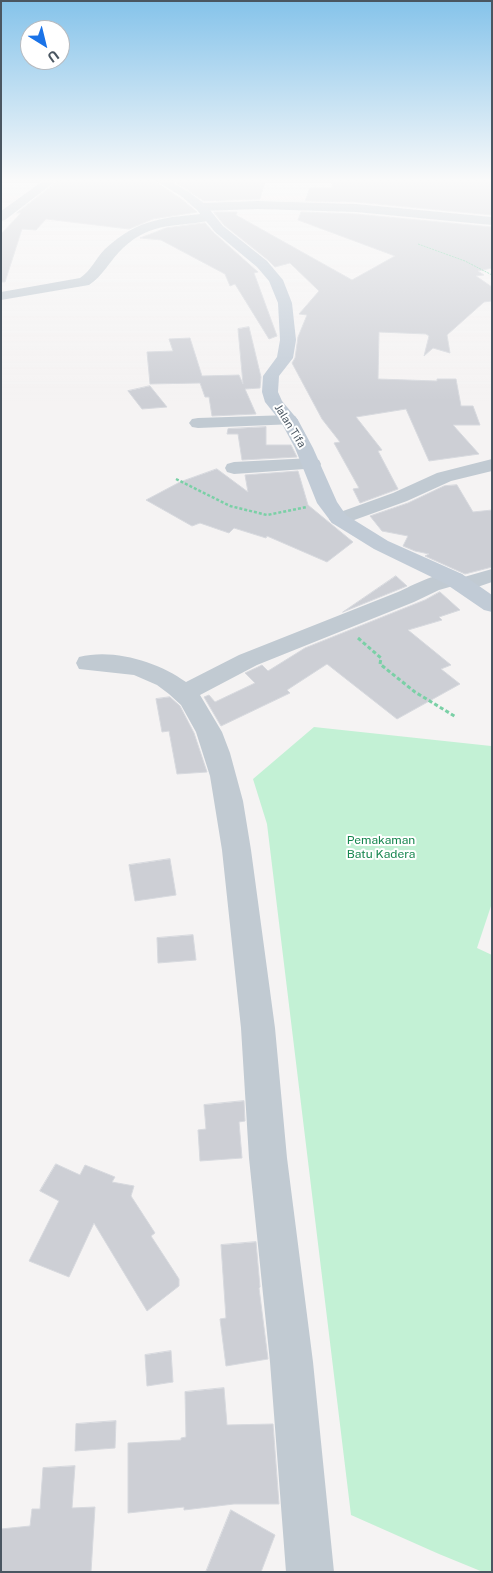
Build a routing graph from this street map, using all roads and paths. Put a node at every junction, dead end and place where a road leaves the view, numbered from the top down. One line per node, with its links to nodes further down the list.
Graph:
1 (107, 254): 5 (street)
2 (251, 254): 6 (street, Jalan Tifa)
3 (446, 254): 4 (path)
4 (492, 275)
5 (1, 296)
6 (289, 420): 7 (street); 8 (street, Jalan Tifa)
7 (198, 423)
8 (312, 464): 10 (street); 12 (street, Jalan Tifa)
9 (492, 466): 13 (street)
10 (234, 468)
11 (176, 479): 12 (path)
12 (327, 503): 13 (street, Jalan Tifa)
13 (339, 519): 15 (street, Jalan Tifa)
14 (492, 576): 15 (street)
15 (459, 582): 16 (street, Jalan Tifa); 17 (street)
16 (492, 605)
17 (339, 622): 19 (street); 20 (path)
18 (88, 663): 19 (street)
19 (184, 693): 21 (street)
20 (456, 717)
21 (310, 1572)

